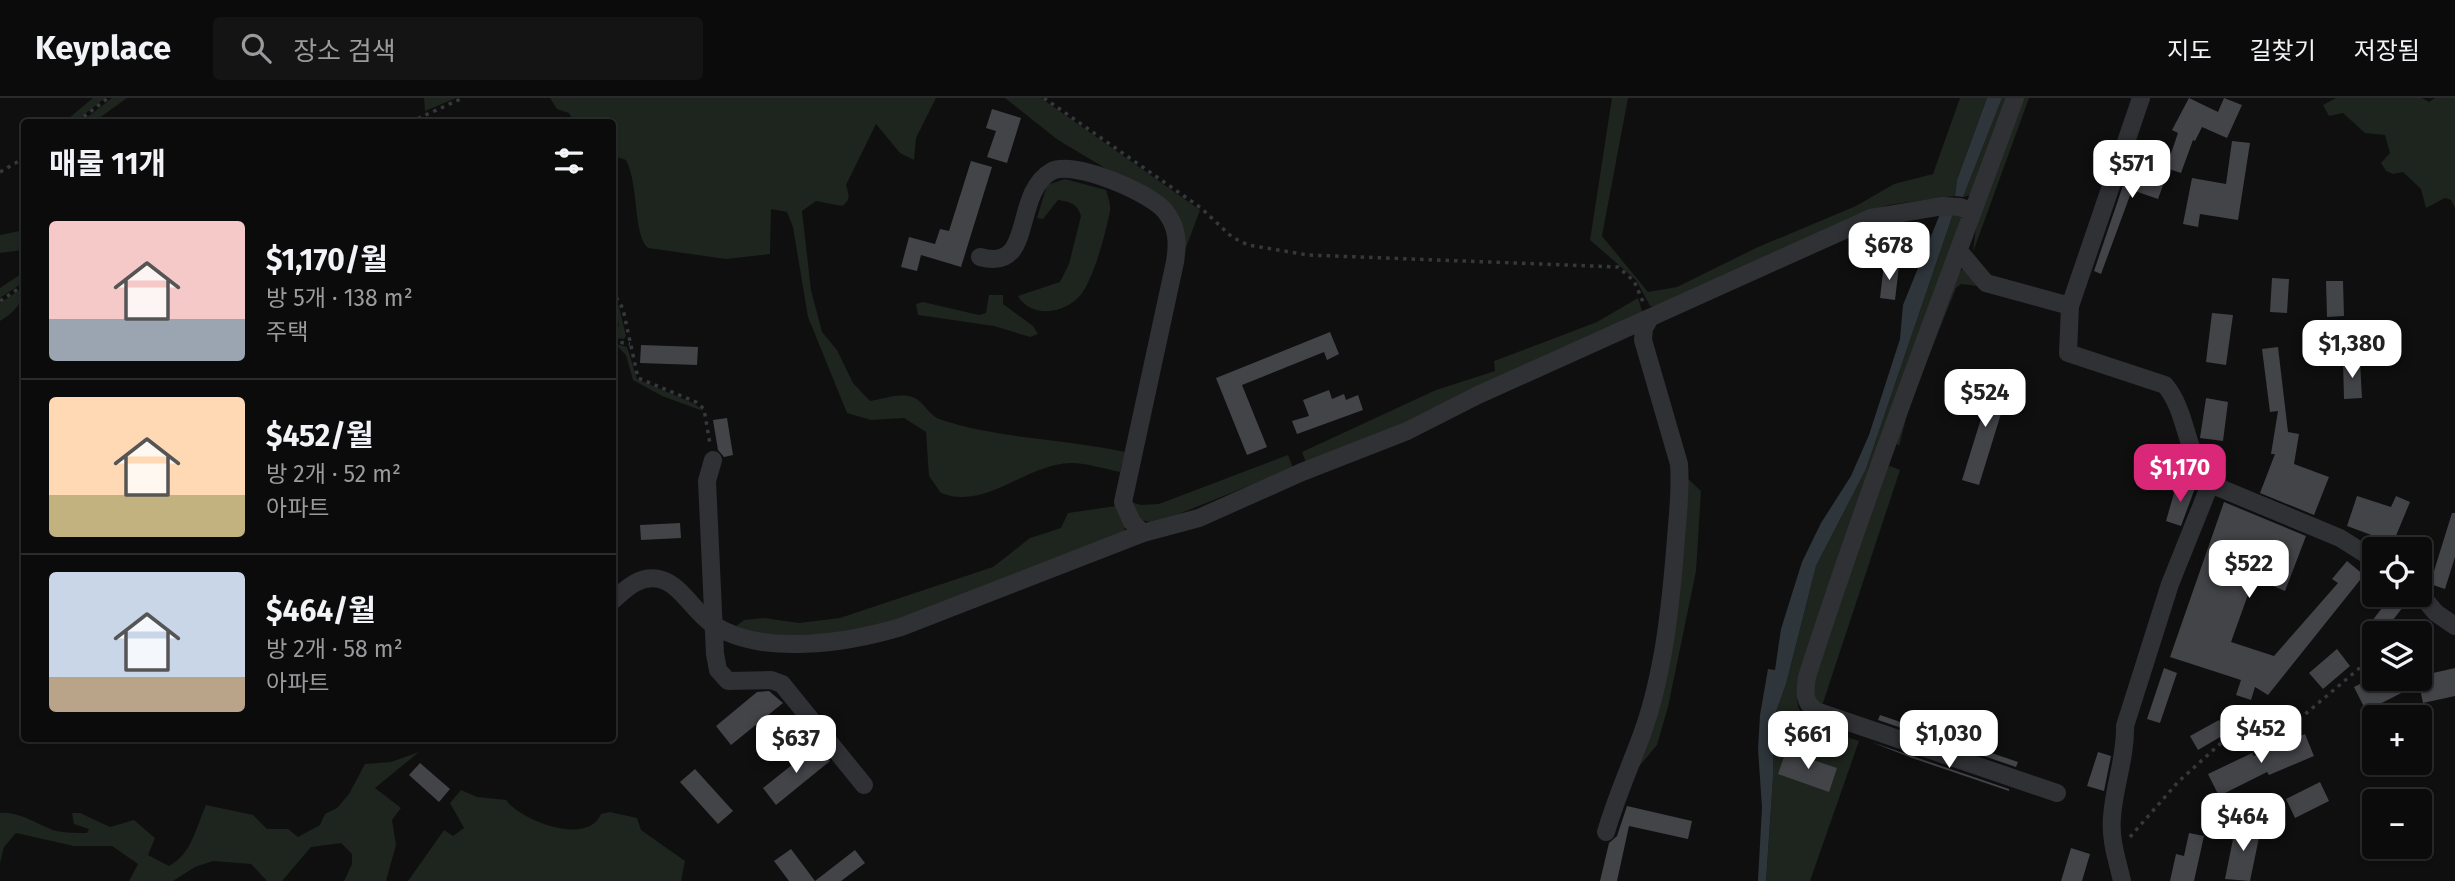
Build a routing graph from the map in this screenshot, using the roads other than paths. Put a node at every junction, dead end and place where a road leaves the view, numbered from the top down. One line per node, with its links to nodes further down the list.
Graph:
1 (2015, 98): 3 (street)
2 (2141, 98): 6 (street)
3 (1958, 208): 4 (street); 7 (street)
4 (1959, 251): 6 (street); 17 (street)
5 (980, 257): 10 (street)
6 (2070, 306): 9 (street)
7 (1650, 318): 10 (street); 18 (street)
8 (713, 460): 14 (street)
9 (2211, 482): 11 (street); 19 (street)
10 (1143, 533): 14 (street)
11 (2362, 552)
12 (616, 598): 14 (street)
13 (2431, 607): 15 (street)
14 (713, 624): 16 (street)
15 (2455, 626)
16 (864, 785)
17 (2057, 793)
18 (1606, 832)
19 (2122, 881)

